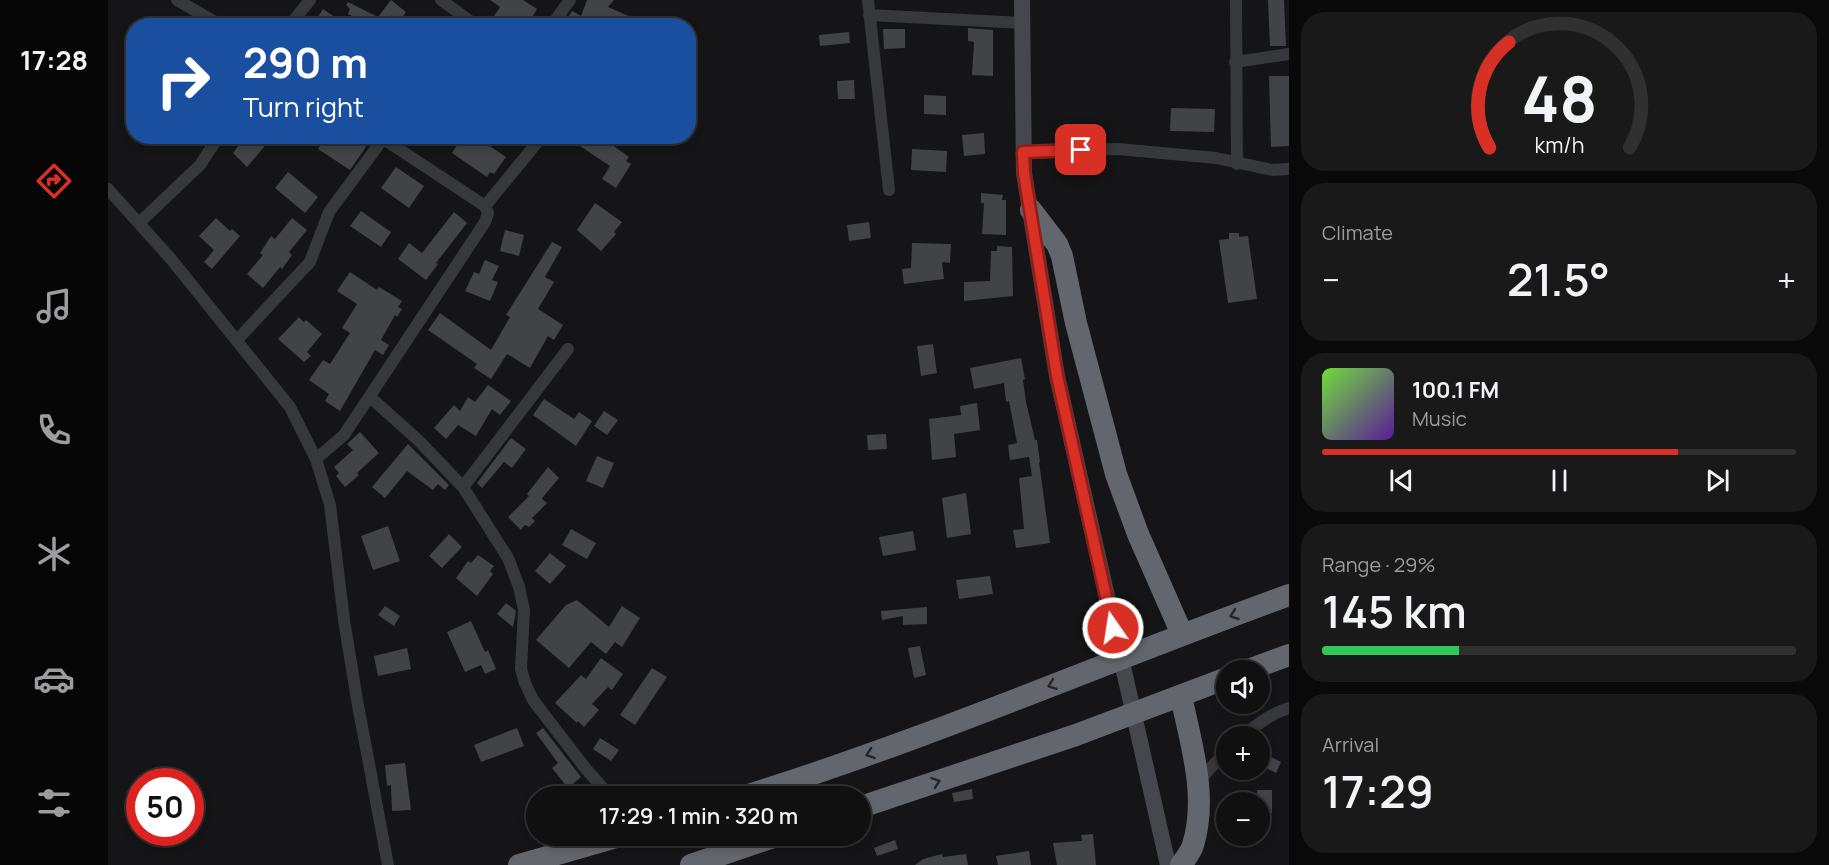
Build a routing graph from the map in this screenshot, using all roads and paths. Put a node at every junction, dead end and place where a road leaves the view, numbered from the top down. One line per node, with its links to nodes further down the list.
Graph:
1 (177, 0): 9 (street)
2 (310, 0): 10 (street)
3 (441, 0): 11 (street)
4 (570, 0): 12 (street)
5 (868, 0): 8 (street)
6 (1023, 0): 13 (main road)
7 (1236, 0): 15 (street)
8 (869, 15): 13 (street); 24 (street)
9 (208, 18)
10 (295, 18)
11 (466, 18)
12 (557, 18)
13 (1022, 23): 20 (main road)
14 (1289, 54): 15 (street)
15 (1236, 62): 21 (street)
16 (214, 144): 27 (street)
17 (377, 144): 28 (street)
18 (390, 144): 25 (street)
19 (536, 144): 25 (street)
20 (1023, 152): 21 (street); 26 (main road)
21 (1237, 164): 22 (street)
22 (1289, 169)
23 (108, 189): 27 (street)
24 (890, 190)
25 (485, 206): 30 (street)
26 (1031, 210): 34 (highway); 51 (main road)
27 (139, 223): 28 (street)
28 (237, 340): 31 (street)
29 (568, 349): 32 (street)
30 (370, 397): 31 (street); 32 (street)
31 (316, 459): 48 (street)
32 (464, 487): 43 (street)
33 (1289, 596): 34 (highway, one-way to 34)
34 (1182, 634): 44 (highway, one-way to 44)
35 (1289, 655): 36 (highway)
36 (1270, 662)
37 (1216, 682): 38 (highway)
38 (1181, 696): 42 (highway); 45 (highway, one-way to 38)
39 (1289, 708): 40 (street)
40 (1256, 726)
41 (1216, 762): 42 (street)
42 (1199, 780): 52 (highway)
43 (601, 786)
44 (775, 786)
45 (871, 804)
46 (585, 846): 49 (highway)
47 (747, 846): 50 (highway)
48 (388, 865)
49 (519, 865)
50 (691, 865)
51 (1168, 865)
52 (1181, 865)

